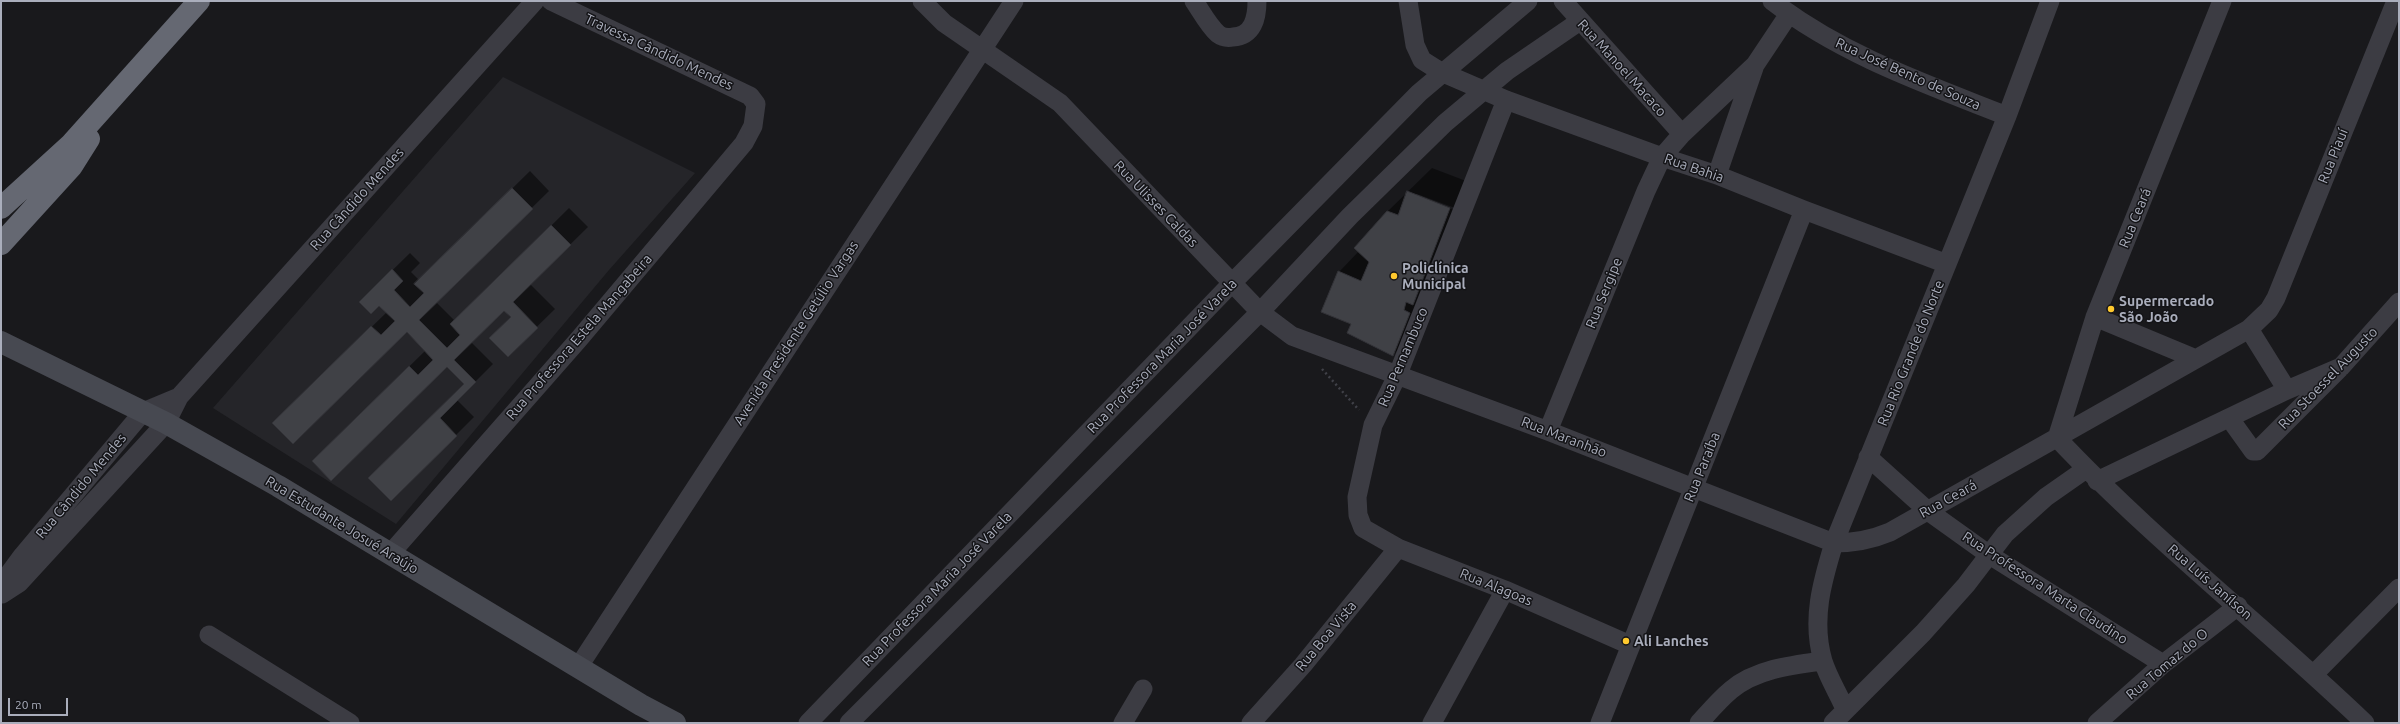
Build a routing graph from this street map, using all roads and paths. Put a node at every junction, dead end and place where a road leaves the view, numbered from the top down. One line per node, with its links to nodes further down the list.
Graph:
1 (198, 1): 21 (highway)
2 (535, 1): 45 (street, Rua Cândido Mendes)
3 (551, 1): 23 (street, Travessa Cândido Mendes)
4 (922, 1): 17 (street, Rua Ulisses Caldas)
5 (1014, 1): 17 (street, Avenida Presidente Getúlio Vargas)
6 (1194, 1): 7 (street)
7 (1257, 1)
8 (1408, 1): 19 (street, Rua Bahia)
9 (1528, 1): 19 (street, Rua Professora Maria José Varela)
10 (1563, 1): 16 (street, Rua Manoel Macaco)
11 (1772, 1): 15 (street, Rua José Bento de Souza)
12 (2050, 1): 24 (street, Rua Rio Grande do Norte)
13 (2222, 1): 36 (street, Rua Ceará)
14 (2396, 1): 34 (street, Rua Piauí)
15 (1789, 14): 18 (street); 24 (street, Rua José Bento de Souza)
16 (1580, 21): 20 (street); 25 (street, Rua Manoel Macaco)
17 (981, 49): 32 (street, Rua Ulisses Caldas); 71 (street, Avenida Presidente Getúlio Vargas)
18 (1755, 65): 25 (street, Rua Sergipe); 27 (street)
19 (1441, 72): 20 (street, Rua Bahia); 32 (street, Rua Professora Maria José Varela)
20 (1483, 90): 22 (street, Rua Bahia); 35 (street)
21 (114, 98): 28 (highway); 30 (highway)
22 (1506, 100): 26 (street, Rua Bahia); 43 (street, Rua Pernambuco)
23 (756, 113): 61 (street, Rua Professora Estela Mangabeira)
24 (2006, 116): 31 (street, Rua Rio Grande do Norte)
25 (1682, 134): 26 (street, Rua Sergipe)
26 (1662, 157): 27 (street, Rua Bahia); 50 (street, Rua Sergipe)
27 (1717, 175): 29 (street, Rua Bahia)
28 (1, 208)
29 (1804, 210): 31 (street, Rua Bahia); 54 (street, Rua Paraíba)
30 (1, 244)
31 (1946, 264): 52 (street, Rua Rio Grande do Norte)
32 (1232, 283): 35 (street, Rua Ulisses Caldas); 77 (street, Rua Professora Maria José Varela)
33 (2399, 302): 42 (street, Rua Stoessel Augusto)
34 (2269, 310): 37 (street, Rua Ceará)
35 (1260, 312): 38 (street, Rua Ulisses Caldas); 78 (street)
36 (2096, 317): 40 (street); 51 (street, Rua Ceará)
37 (2249, 329): 40 (street, Rua Ceará); 44 (street)
38 (1292, 336): 43 (street, Rua Maranhão)
39 (1, 342): 46 (main road, Rua Estudante Josué Araújo)
40 (2196, 359): 51 (street, Rua Ceará)
41 (1317, 364): 49 (path)
42 (2341, 367): 44 (street); 47 (street, Rua Stoessel Augusto)
43 (1398, 374): 49 (street, Rua Pernambuco); 50 (street, Rua Maranhão)
44 (2287, 390): 47 (street)
45 (179, 397): 46 (street, Rua Cândido Mendes); 48 (street, Rua Cândido Mendes)
46 (143, 412): 48 (main road, Rua Estudante Josué Araújo); 56 (street, Rua Cândido Mendes)
47 (2230, 419): 53 (street)
48 (166, 423): 58 (street, Rua Cândido Mendes); 61 (main road, Rua Estudante Josué Araújo)
49 (1373, 426): 57 (street, Rua Pernambuco)
50 (1548, 431): 54 (street, Rua Maranhão)
51 (2057, 438): 53 (street, Rua Luís Janílson); 55 (street, Rua Ceará)
52 (1868, 457): 55 (street, Rua Professora Marta Claudino); 59 (street, Rua Rio Grande do Norte)
53 (2092, 475): 62 (street); 66 (street, Rua Luís Janílson)
54 (1693, 488): 59 (street, Rua Maranhão); 68 (street, Rua Paraíba)
55 (1928, 511): 59 (street, Rua Ceará); 62 (street, Rua Professora Marta Claudino)
56 (52, 519): 58 (street); 65 (street, Rua Cândido Mendes)
57 (1363, 528): 60 (street, Rua Alagoas)
58 (67, 530): 65 (street, Rua Cândido Mendes)
59 (1834, 543): 69 (street, Rua Rio Grande do Norte)
60 (1398, 548): 64 (street, Rua Alagoas); 80 (street, Rua Boa Vista)
61 (390, 554): 71 (main road, Rua Estudante Josué Araújo)
62 (1988, 554): 70 (street, Rua Professora Marta Claudino); 74 (street)
63 (2399, 588): 72 (street)
64 (1504, 590): 68 (street, Rua Alagoas); 81 (street)
65 (1, 594)
66 (2238, 606): 70 (street, Rua Tomaz do O); 72 (street, Rua Luís Janílson)
67 (209, 635): 75 (street)
68 (1630, 645): 82 (street, Rua Paraíba)
69 (1823, 661): 74 (street, Rua Rio Grande do Norte); 83 (street)
70 (2164, 664): 85 (street, Rua Tomaz do O)
71 (579, 666): 76 (main road, Rua Estudante Josué Araújo)
72 (2314, 674): 86 (street, Rua Luís Janílson)
73 (1143, 688): 79 (street)
74 (1845, 709): 84 (street)
75 (350, 723)
76 (675, 723)
77 (808, 723)
78 (849, 723)
79 (1123, 723)
80 (1251, 723)
81 (1432, 723)
82 (1600, 723)
83 (1699, 723)
84 (1833, 723)
85 (2097, 723)
86 (2365, 723)

